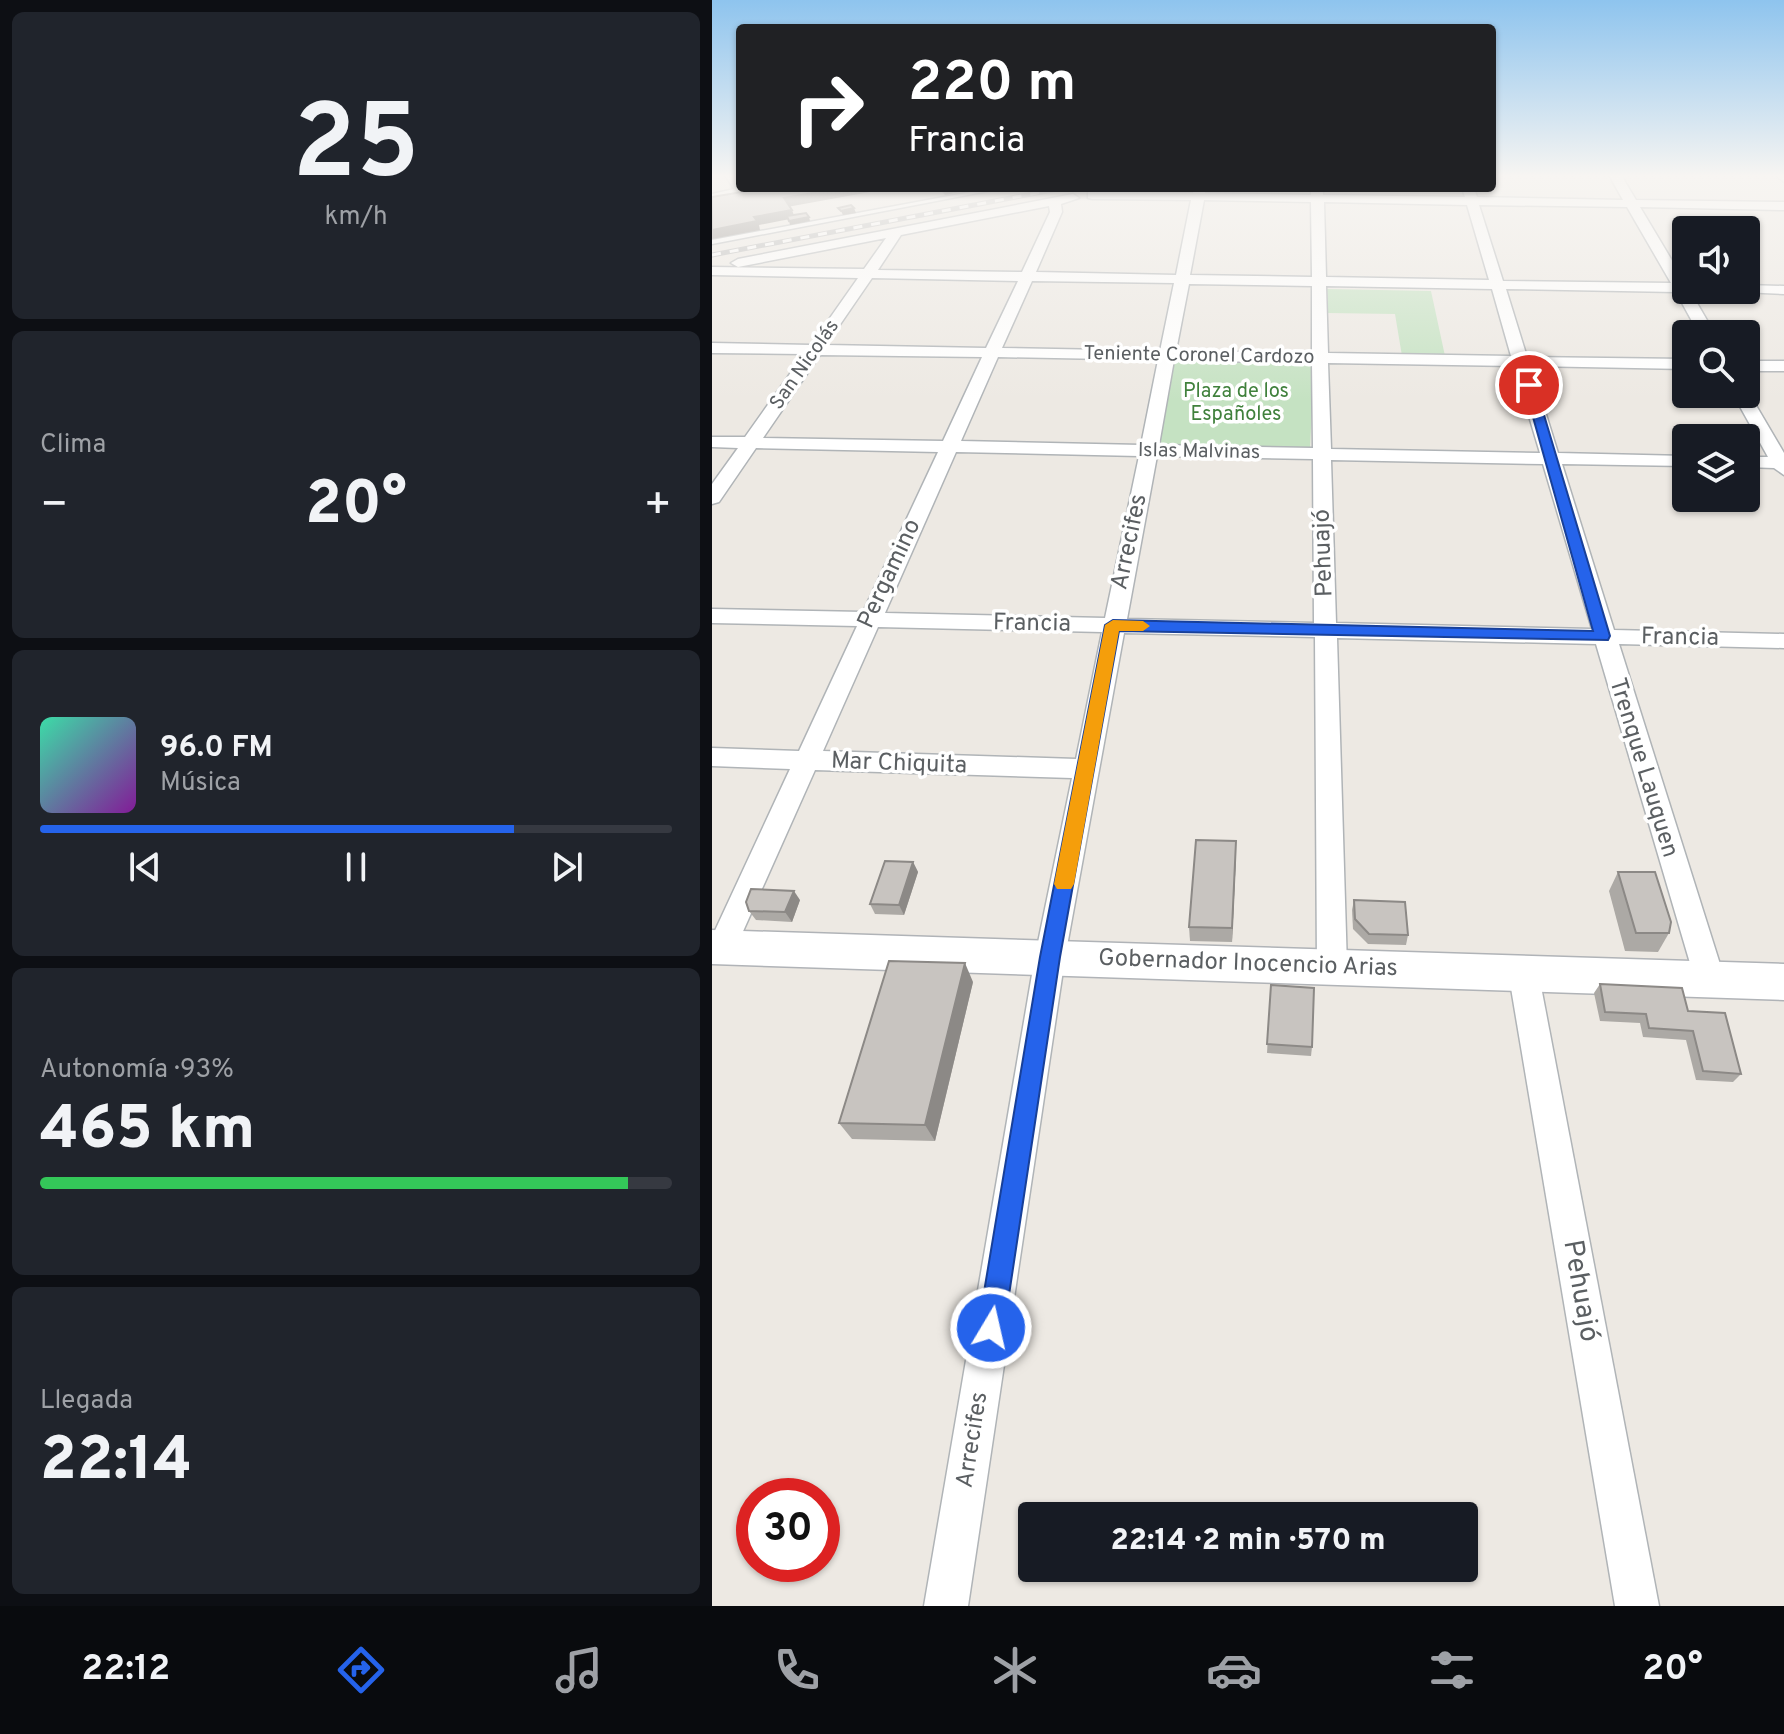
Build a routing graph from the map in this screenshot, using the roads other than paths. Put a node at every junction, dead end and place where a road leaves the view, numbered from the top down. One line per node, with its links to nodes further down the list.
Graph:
1 (807, 250): 8 (street)
2 (884, 250): 10 (street, San Nicolás)
3 (1038, 250): 11 (street, Pergamino)
4 (1187, 250): 12 (street, Arrecifes)
5 (1319, 250): 13 (street, Pehuajó)
6 (1487, 250): 14 (street, Trenque Lauquen)
7 (1659, 250): 9 (street)
8 (712, 269): 10 (street)
9 (1672, 270)
10 (867, 275): 11 (street); 19 (street, San Nicolás)
11 (1024, 279): 12 (street); 20 (street, Pergamino)
12 (1181, 281): 13 (street); 21 (street, Arrecifes)
13 (1320, 282): 14 (street); 22 (street, Pehuajó)
14 (1498, 286): 15 (street); 23 (street, Trenque Lauquen)
15 (1672, 288)
16 (1760, 289): 17 (street)
17 (1784, 290)
18 (712, 348): 19 (street, Teniente Coronel Cardozo)
19 (815, 349): 20 (street, Teniente Coronel Cardozo); 29 (street, San Nicolás)
20 (990, 352): 21 (street, Teniente Coronel Cardozo); 30 (street, Pergamino)
21 (1168, 355): 22 (street, Teniente Coronel Cardozo); 31 (street, Arrecifes)
22 (1322, 358): 23 (street, Teniente Coronel Cardozo); 32 (street, Pehuajó)
23 (1522, 360): 24 (street, Teniente Coronel Cardozo); 33 (street, Trenque Lauquen)
24 (1672, 364)
25 (1760, 366): 26 (street)
26 (1784, 366)
27 (1749, 408): 36 (street)
28 (712, 442): 29 (street, Islas Malvinas)
29 (751, 443): 30 (street, Islas Malvinas); 37 (street, San Nicolás)
30 (949, 446): 31 (street, Islas Malvinas); 39 (street, Pergamino)
31 (1149, 451): 32 (street, Islas Malvinas); 40 (street, Arrecifes)
32 (1320, 455): 33 (street, Islas Malvinas); 41 (street, Pehuajó)
33 (1552, 459): 34 (street, Islas Malvinas); 42 (street, Trenque Lauquen)
34 (1672, 461)
35 (1760, 463): 36 (street)
36 (1783, 465)
37 (712, 498)
38 (712, 616): 39 (street, Francia)
39 (869, 620): 40 (street, Francia); 45 (street, Pergamino)
40 (1113, 625): 41 (street, Francia); 46 (street, Arrecifes)
41 (1328, 629): 42 (street, Francia); 49 (street, Pehuajó)
42 (1602, 636): 43 (street, Francia); 51 (street, Trenque Lauquen)
43 (1784, 641)
44 (712, 757): 45 (street, Mar Chiquita)
45 (805, 761): 46 (street, Mar Chiquita); 47 (street, Pergamino)
46 (1086, 769): 48 (street, Arrecifes)
47 (717, 947): 48 (street, Gobernador Inocencio Arias)
48 (1050, 957): 49 (street, Gobernador Inocencio Arias); 53 (street, Arrecifes)
49 (1332, 967): 50 (street, Gobernador Inocencio Arias)
50 (1524, 976): 51 (street, Gobernador Inocencio Arias); 54 (street, Pehuajó)
51 (1710, 980): 52 (street, Gobernador Inocencio Arias)
52 (1784, 982)
53 (946, 1606)
54 (1637, 1606)

